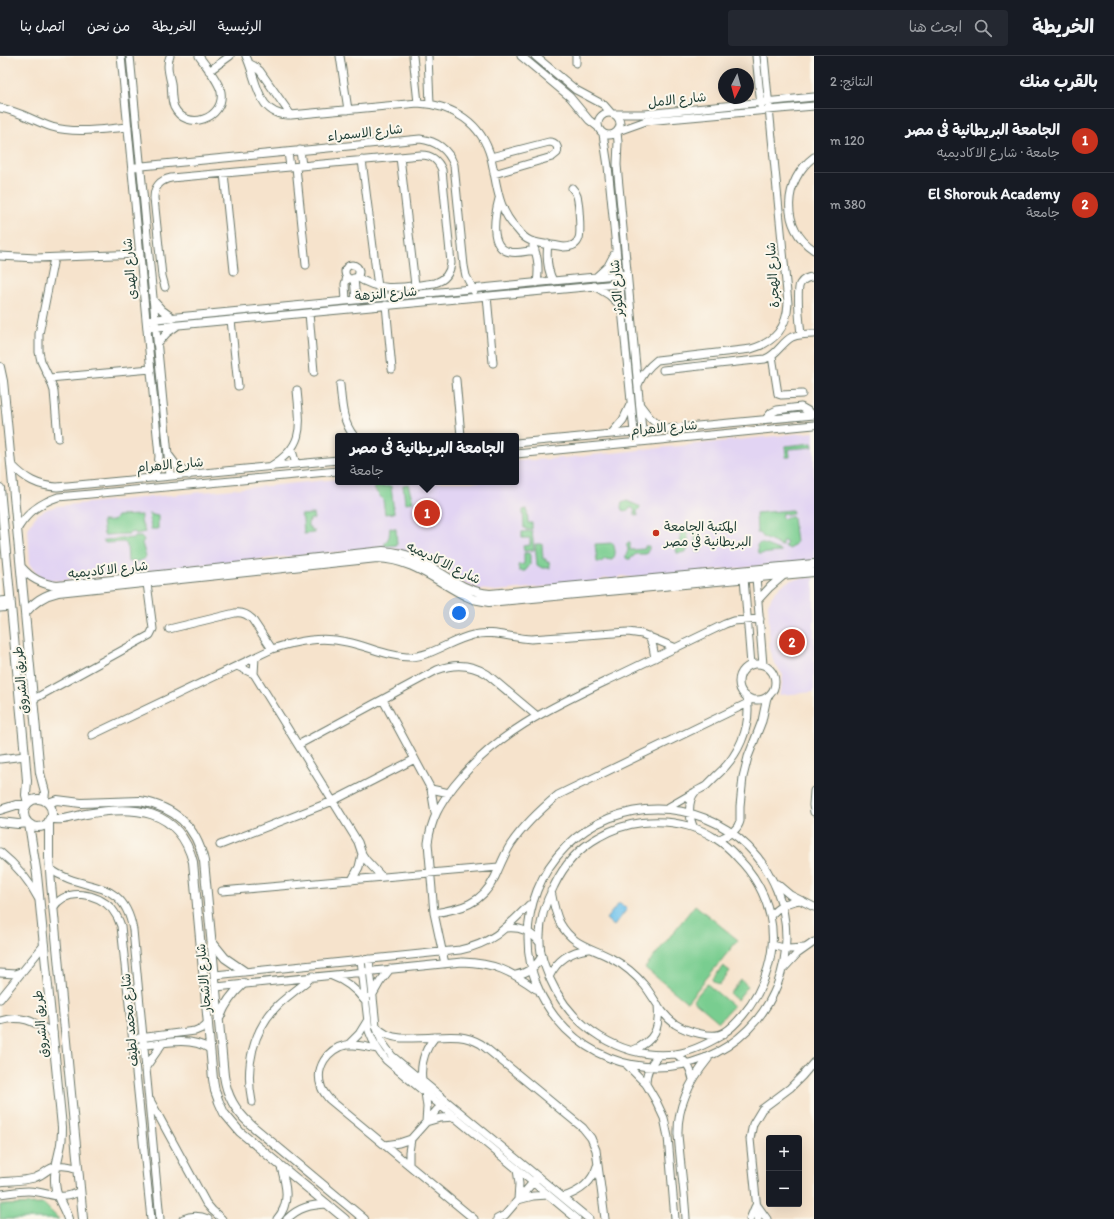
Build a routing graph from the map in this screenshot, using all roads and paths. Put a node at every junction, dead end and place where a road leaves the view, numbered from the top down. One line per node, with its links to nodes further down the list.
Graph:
1 (121, 56): 26 (street, شارع الهدى)
2 (130, 56): 36 (street, شارع الهدى)
3 (170, 56): 15 (street)
4 (199, 56): 15 (street)
5 (230, 56): 15 (street)
6 (246, 56): 14 (street)
7 (340, 56): 22 (street)
8 (414, 56): 18 (street)
9 (428, 56): 19 (street)
10 (521, 56): 27 (street)
11 (535, 56): 24 (street)
12 (756, 56): 17 (street)
13 (764, 56): 17 (street)
14 (250, 64): 25 (street); 25 (street)
15 (209, 71)
16 (814, 97): 17 (street, شارع الامل)
17 (764, 102): 23 (street, شارع الهجرة); 24 (street, شارع الامل)
18 (418, 104): 19 (street); 22 (street)
19 (430, 104): 33 (street)
20 (814, 106): 23 (street, شارع الامل)
21 (0, 108): 26 (street)
22 (348, 110): 25 (street)
23 (765, 110): 28 (street, شارع الامل); 93 (street, شارع الهجرة)
24 (612, 113): 27 (street); 28 (street)
25 (291, 115)
26 (128, 127): 37 (street, شارع الهدى)
27 (598, 127): 29 (street)
28 (618, 132): 29 (street); 53 (street, شارع الكوثر)
29 (603, 134): 47 (street, شارع الكوثر)
30 (300, 150): 31 (street, شارع الاسمراء); 38 (street); 66 (street, شارع الاسمراء)
31 (288, 152): 36 (street, شارع الاسمراء); 38 (street)
32 (400, 157): 35 (street); 62 (street); 62 (street)
33 (491, 157): 40 (street); 40 (street)
34 (814, 157): 46 (street)
35 (362, 160): 38 (street); 63 (street)
36 (140, 166): 37 (street, شارع الاسمراء); 69 (street, شارع الهدى)
37 (132, 167): 48 (street, شارع الهدى)
38 (296, 167): 39 (street); 51 (street)
39 (224, 173): 52 (street); 65 (street)
40 (494, 174): 42 (street)
41 (572, 188): 44 (street)
42 (499, 198): 43 (street); 45 (street)
43 (530, 241): 44 (street); 45 (street)
44 (548, 244): 58 (street)
45 (535, 250): 59 (street)
46 (814, 250)
47 (616, 251): 54 (street, شارع الكوثر); 56 (street)
48 (140, 254): 50 (street); 78 (street, شارع الهدى)
49 (0, 256): 50 (street)
50 (54, 258): 90 (street)
51 (306, 265)
52 (234, 271)
53 (627, 274): 54 (street, شارع النزهة); 60 (street, شارع الكوثر)
54 (619, 275): 56 (street, شارع النزهة); 61 (street, شارع الكوثر)
55 (353, 277): 63 (street); 70 (street); 71 (street)
56 (595, 277): 58 (street, شارع النزهة)
57 (814, 277): 81 (street)
58 (553, 281): 59 (street, شارع النزهة)
59 (537, 283): 66 (street, شارع النزهة)
60 (628, 283): 61 (street, شارع النزهة); 93 (street, شارع الكوثر)
61 (619, 284): 64 (street, شارع النزهة); 73 (street, شارع الكوثر)
62 (415, 285): 63 (street)
63 (378, 286)
64 (594, 286): 67 (street, شارع النزهة); 73 (street)
65 (165, 287)
66 (472, 289): 68 (street, شارع الاسمراء); 70 (street, شارع النزهة)
67 (487, 296): 68 (street, شارع النزهة); 84 (street)
68 (476, 297): 72 (street, شارع النزهة)
69 (153, 300): 75 (street); 77 (street, شارع الهدى)
70 (356, 300): 71 (street, شارع النزهة)
71 (346, 301): 75 (street, شارع النزهة)
72 (386, 305): 74 (street, شارع النزهة); 87 (street)
73 (622, 307): 98 (street, شارع الكوثر)
74 (309, 312): 76 (street, شارع النزهة); 89 (street)
75 (173, 318): 77 (street, شارع النزهة)
76 (231, 320): 79 (street, شارع النزهة); 94 (street)
77 (155, 323): 78 (street, شارع النزهة); 79 (street, شارع النزهة); 82 (street, شارع الهدى)
78 (147, 324): 86 (street, شارع الهدى)
79 (179, 325): 82 (street)
80 (814, 334): 81 (street)
81 (800, 335): 83 (street)
82 (157, 344): 116 (street, شارع الهدى)
83 (772, 356): 88 (street); 97 (street)
84 (493, 363)
85 (0, 367): 104 (street, طريق الشروق)
86 (151, 369): 90 (street); 127 (street, شارع الهدى)
87 (392, 369)
88 (663, 370)
89 (314, 372)
90 (49, 378): 111 (street)
91 (456, 380): 109 (street)
92 (340, 385): 108 (street)
93 (638, 385): 99 (street, شارع الكوثر)
94 (238, 386)
95 (297, 390): 115 (street)
96 (802, 394): 97 (street)
97 (780, 395): 100 (street)
98 (631, 403): 107 (street, شارع الكوثر); 110 (street)
99 (640, 404): 105 (street); 106 (street, شارع الكوثر)
100 (782, 409): 101 (street); 102 (street)
101 (814, 415): 102 (street, شارع الاهرام)
102 (766, 419): 105 (street, شارع الاهرام)
103 (814, 425): 112 (street, شارع الاهرام)
104 (4, 426): 121 (street, طريق الشروق)
105 (663, 429): 106 (street, شارع الاهرام)
106 (642, 431): 107 (street, شارع الاهرام); 112 (street, شارع الكوثر)
107 (634, 432): 110 (street, شارع الاهرام); 113 (street, شارع الكوثر)
108 (352, 433)
109 (461, 433)
110 (611, 434): 114 (street, شارع الاهرام)
111 (58, 438)
112 (643, 441): 113 (street, شارع الاهرام)
113 (635, 442): 117 (street, شارع الاهرام)
114 (519, 443)
115 (291, 450): 120 (street); 122 (street)
116 (168, 454): 125 (street); 126 (street, شارع الهدى)
117 (519, 454)
118 (335, 460): 119 (street, شارع الاهرام)
119 (314, 463): 120 (street, شارع الاهرام); 124 (street)
120 (296, 464): 122 (street, شارع الاهرام)
121 (12, 465): 128 (street, شارع الاهرام); 131 (street, طريق الشروق)
122 (269, 467): 125 (street, شارع الاهرام)
123 (335, 471): 124 (street, شارع الاهرام)
124 (315, 473): 130 (street, شارع الاهرام)
125 (189, 475): 126 (street, شارع الاهرام)
126 (170, 476): 127 (street, شارع الاهرام)
127 (153, 478): 128 (street, شارع الاهرام)
128 (57, 487): 130 (street)
129 (0, 488): 133 (street, طريق الشروق)
130 (58, 497): 131 (street, شارع الاهرام)
131 (18, 528): 132 (street, طريق الشروق)
132 (20, 549): 133 (street); 135 (street, طريق الشروق)
133 (6, 550): 145 (street, طريق الشروق)
134 (814, 564): 141 (street, شارع الاكاديميه)
135 (21, 567): 138 (street, شارع الاكاديميه); 147 (street, طريق الشروق)
136 (814, 572): 137 (street, شارع الاكاديميه)
137 (784, 575): 139 (street, شارع الاكاديميه); 143 (street)
138 (173, 577): 141 (street, شارع الاكاديميه); 142 (street, شارع الاكاديميه)
139 (756, 577): 140 (street, شارع الاكاديميه); 143 (street)
140 (744, 578): 141 (street, شارع الاكاديميه); 149 (street)
141 (698, 579)
142 (147, 583): 147 (street, شارع الاكاديميه); 161 (street)
143 (758, 600): 148 (street)
144 (0, 601): 145 (street)
145 (11, 603): 146 (street); 167 (street, طريق الشروق)
146 (0, 608)
147 (26, 612): 161 (street, طريق الشروق)
148 (760, 619): 149 (street); 157 (street)
149 (748, 620): 152 (street); 156 (street)
150 (169, 629): 153 (street)
151 (649, 636): 152 (street); 153 (street); 155 (street)
152 (676, 648): 155 (street)
153 (272, 649): 154 (street)
154 (255, 657): 158 (street); 159 (street)
155 (655, 658): 164 (street)
156 (751, 665): 157 (street); 163 (street)
157 (763, 665): 160 (street)
158 (237, 666): 159 (street); 165 (street)
159 (254, 674): 166 (street)
160 (767, 697): 163 (street); 186 (street)
161 (34, 699): 175 (street, طريق الشروق)
162 (383, 700): 164 (street); 166 (street); 169 (street)
163 (747, 700): 172 (street); 191 (street)
164 (537, 716): 173 (street)
165 (92, 735)
166 (298, 745): 174 (street)
167 (25, 756): 168 (street); 176 (street, طريق الشروق)
168 (0, 759)
169 (415, 759): 170 (street); 174 (street)
170 (431, 789): 173 (street); 181 (street)
171 (814, 791): 180 (street)
172 (695, 792): 177 (street); 179 (street)
173 (449, 793): 181 (street)
174 (333, 801): 188 (street); 190 (street)
175 (46, 802): 176 (street); 182 (street); 205 (street, شارع الاشجار)
176 (27, 804): 178 (street); 184 (street)
177 (668, 808): 179 (street); 201 (street)
178 (0, 810)
179 (689, 810): 185 (street); 186 (street)
180 (814, 812)
181 (436, 814): 193 (street)
182 (50, 819): 184 (street); 192 (street, طريق الشروق); 206 (street, شارع الاشجار)
183 (0, 822): 184 (street)
184 (29, 823): 200 (street, طريق الشروق)
185 (694, 828): 187 (street); 198 (street)
186 (733, 831): 187 (street); 196 (street)
187 (718, 840): 208 (street)
188 (220, 846)
189 (0, 852): 200 (street)
190 (362, 854): 194 (street); 195 (street)
191 (499, 867): 193 (street); 207 (street)
192 (50, 869): 204 (street, طريق الشروق); 252 (street, شارع محمد لطيف)
193 (430, 873): 194 (street); 207 (street)
194 (382, 877): 195 (street)
195 (352, 880): 197 (street)
196 (773, 880): 199 (street); 202 (street)
197 (222, 891)
198 (551, 891): 213 (street); 217 (street)
199 (800, 900): 202 (street); 203 (street)
200 (40, 901): 215 (street, طريق الشروق)
201 (531, 903): 209 (street); 210 (street)
202 (784, 904): 208 (street); 218 (street)
203 (814, 907)
204 (53, 908): 253 (street, شارع محمد لطيف); 286 (street, طريق الشروق)
205 (209, 912): 206 (street); 211 (street, شارع الاشجار)
206 (198, 913): 247 (street, شارع الاشجار)
207 (434, 913): 219 (street)
208 (770, 916): 214 (street)
209 (507, 928): 210 (street); 219 (street)
210 (524, 930): 213 (street); 228 (street)
211 (212, 941): 226 (street); 232 (street, شارع الاشجار)
212 (814, 942): 216 (street)
213 (540, 943): 220 (street)
214 (772, 945): 218 (street); 250 (street)
215 (44, 946): 225 (street); 249 (street, طريق الشروق)
216 (804, 948): 218 (street); 229 (street)
217 (588, 949): 236 (street); 243 (street)
218 (788, 949): 229 (street)
219 (442, 952): 221 (street); 223 (street)
220 (542, 956): 228 (street); 236 (street)
221 (369, 959): 222 (street); 227 (street)
222 (361, 960): 226 (street); 230 (street)
223 (445, 964): 224 (street); 234 (street)
224 (390, 969): 227 (street); 240 (street)
225 (23, 971): 231 (street); 241 (street)
226 (244, 971): 232 (street)
227 (370, 971): 230 (street); 240 (street)
228 (529, 971): 234 (street); 239 (street)
229 (782, 971): 263 (street)
230 (362, 972): 233 (street); 242 (street)
231 (0, 973)
232 (215, 975): 238 (street, شارع الاشجار)
233 (330, 975): 235 (street); 242 (street)
234 (516, 975): 239 (street)
235 (313, 976): 237 (street); 274 (street)
236 (549, 977): 260 (street)
237 (244, 983): 238 (street); 244 (street)
238 (216, 987): 244 (street, شارع الاشجار)
239 (538, 990): 265 (street)
240 (372, 996): 248 (street)
241 (0, 999)
242 (365, 1001): 246 (street)
243 (658, 1005): 250 (street); 260 (street)
244 (219, 1019): 278 (street, شارع الاشجار)
245 (0, 1021): 249 (street)
246 (367, 1021): 255 (street); 259 (street)
247 (208, 1023): 252 (street); 258 (street, شارع الاشجار)
248 (376, 1026): 251 (street); 269 (street)
249 (53, 1033): 284 (street, طريق الشروق)
250 (724, 1034): 261 (street)
251 (435, 1037): 269 (street); 282 (street)
252 (143, 1038): 253 (street); 256 (street, شارع محمد لطيف)
253 (133, 1039): 257 (street, شارع محمد لطيف)
254 (162, 1044): 256 (street); 258 (street); 267 (street)
255 (348, 1045): 259 (street); 281 (street)
256 (144, 1046): 257 (street); 267 (street, شارع محمد لطيف)
257 (134, 1047): 304 (street, شارع محمد لطيف)
258 (210, 1049): 280 (street, شارع الاشجار)
259 (377, 1049): 272 (street)
260 (633, 1050): 262 (street)
261 (676, 1054): 262 (street); 266 (street)
262 (659, 1055): 268 (street)
263 (711, 1056): 266 (street); 270 (street)
264 (814, 1062): 297 (street)
265 (626, 1064): 268 (street); 271 (street)
266 (688, 1066): 268 (street); 270 (street)
267 (146, 1068): 273 (street, شارع محمد لطيف)
268 (648, 1069): 271 (street)
269 (422, 1080): 275 (street)
270 (693, 1080): 299 (street)
271 (646, 1084): 301 (street)
272 (425, 1092): 275 (street); 277 (street)
273 (149, 1096): 305 (street, شارع محمد لطيف); 308 (street)
274 (252, 1102)
275 (444, 1103): 276 (street); 277 (street); 288 (street)
276 (455, 1117): 277 (street); 287 (street)
277 (426, 1122): 279 (street)
278 (261, 1134): 280 (street); 312 (street, شارع الاشجار)
279 (411, 1139): 281 (street); 283 (street)
280 (253, 1143): 285 (street, شارع الاشجار)
281 (385, 1146): 283 (street)
282 (598, 1164): 295 (street); 317 (street)
283 (409, 1165): 313 (street)
284 (56, 1167): 286 (street); 289 (street); 294 (street, طريق الشروق)
285 (282, 1167): 298 (street, شارع الاشجار); 309 (street)
286 (78, 1169): 291 (street, طريق الشروق)
287 (517, 1169): 290 (street); 296 (street)
288 (538, 1176): 290 (street); 295 (street)
289 (0, 1182)
290 (533, 1182): 293 (street); 296 (street)
291 (80, 1191): 294 (street); 303 (street, طريق الشروق)
292 (0, 1194): 294 (street)
293 (548, 1195): 296 (street); 315 (street)
294 (58, 1197): 302 (street, طريق الشروق)
295 (563, 1197): 316 (street)
296 (518, 1200): 300 (street)
297 (756, 1203): 319 (street); 320 (street); 321 (street)
298 (327, 1204): 310 (street); 311 (street, شارع الاشجار)
299 (686, 1216): 318 (street)
300 (504, 1217): 314 (street)
301 (674, 1217)
302 (68, 1219)
303 (83, 1219)
304 (151, 1219)
305 (160, 1219)
306 (183, 1219): 307 (street)
307 (208, 1219)
308 (222, 1219)
309 (277, 1219)
310 (287, 1219)
311 (345, 1219)
312 (364, 1219)
313 (474, 1219)
314 (498, 1219)
315 (577, 1219)
316 (589, 1219)
317 (605, 1219)
318 (691, 1219)
319 (750, 1219)
320 (758, 1219)
321 (767, 1219)

